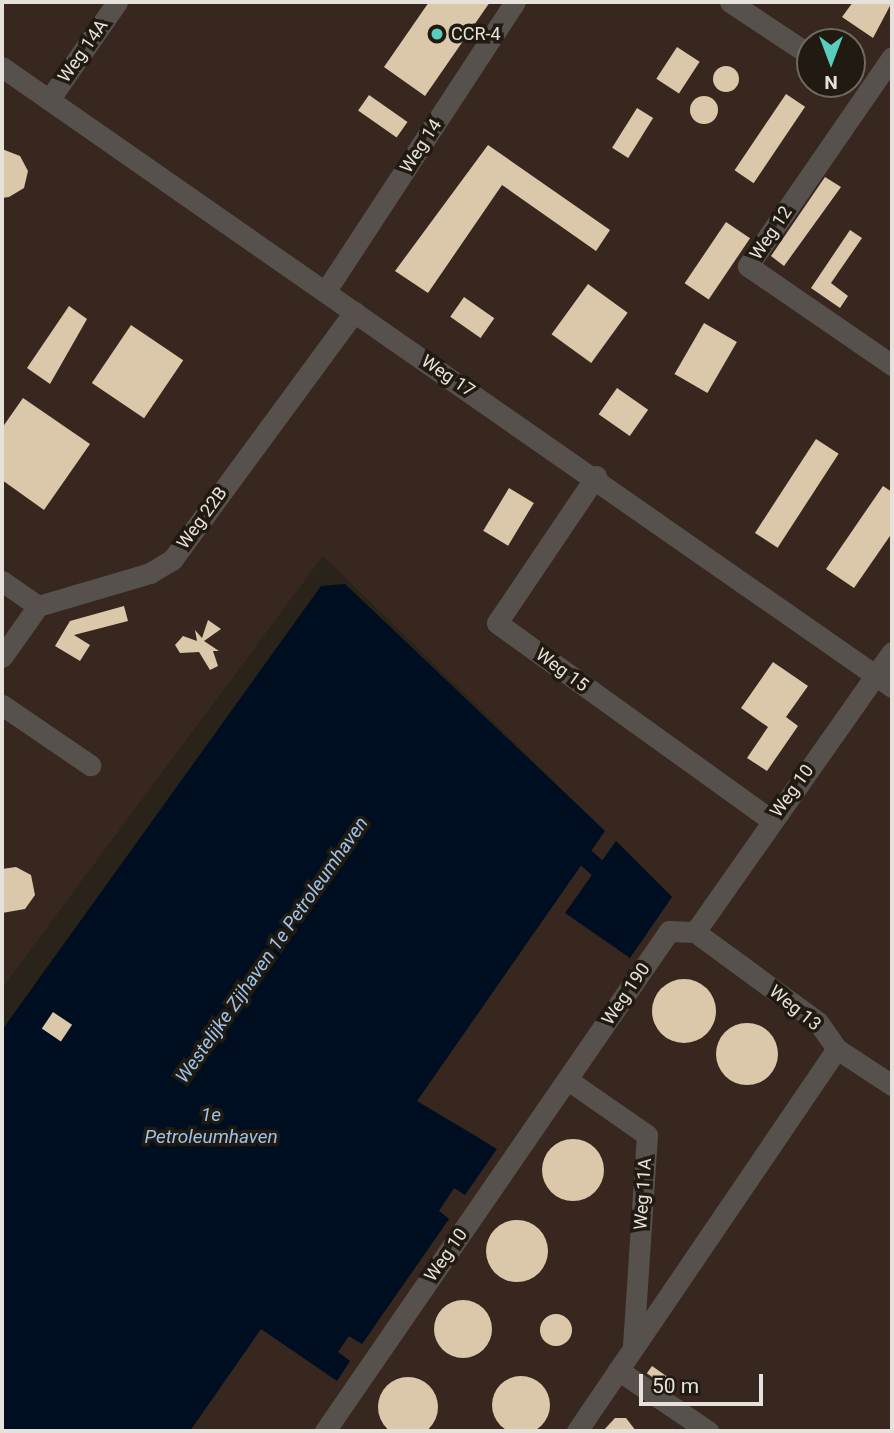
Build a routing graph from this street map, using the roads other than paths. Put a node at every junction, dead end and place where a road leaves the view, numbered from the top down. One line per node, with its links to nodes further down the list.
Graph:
1 (117, 2): 9 (lane, Weg 14A)
2 (515, 2): 10 (lane, Weg 14)
3 (730, 2): 4 (lane)
4 (796, 46)
5 (892, 57): 7 (lane, Weg 12)
6 (2, 67): 9 (lane, Weg 17)
7 (866, 81)
8 (853, 98): 12 (lane, Weg 12)
9 (49, 100): 10 (lane, Weg 17)
10 (327, 289): 11 (lane, Weg 17)
11 (354, 312): 13 (lane, Weg 17); 15 (lane, Weg 22B)
12 (892, 365)
13 (596, 476): 18 (lane, Weg 17); 21 (lane, Weg 15)
14 (2, 581): 15 (lane)
15 (38, 606): 17 (lane)
16 (892, 652): 18 (lane, Weg 10)
17 (2, 657)
18 (884, 682): 21 (lane, Weg 10)
19 (2, 705): 20 (lane)
20 (90, 765)
21 (771, 820): 22 (lane, Weg 10)
22 (695, 932): 23 (lane, Weg 13); 24 (lane, Weg 190)
23 (837, 1049): 25 (lane, Weg 13); 26 (lane)
24 (568, 1080): 26 (lane, Weg 11A); 28 (lane, Weg 10)
25 (892, 1085)
26 (633, 1349): 27 (lane)
27 (618, 1370): 29 (lane); 30 (lane)
28 (325, 1431)
29 (577, 1431)
30 (708, 1431)

